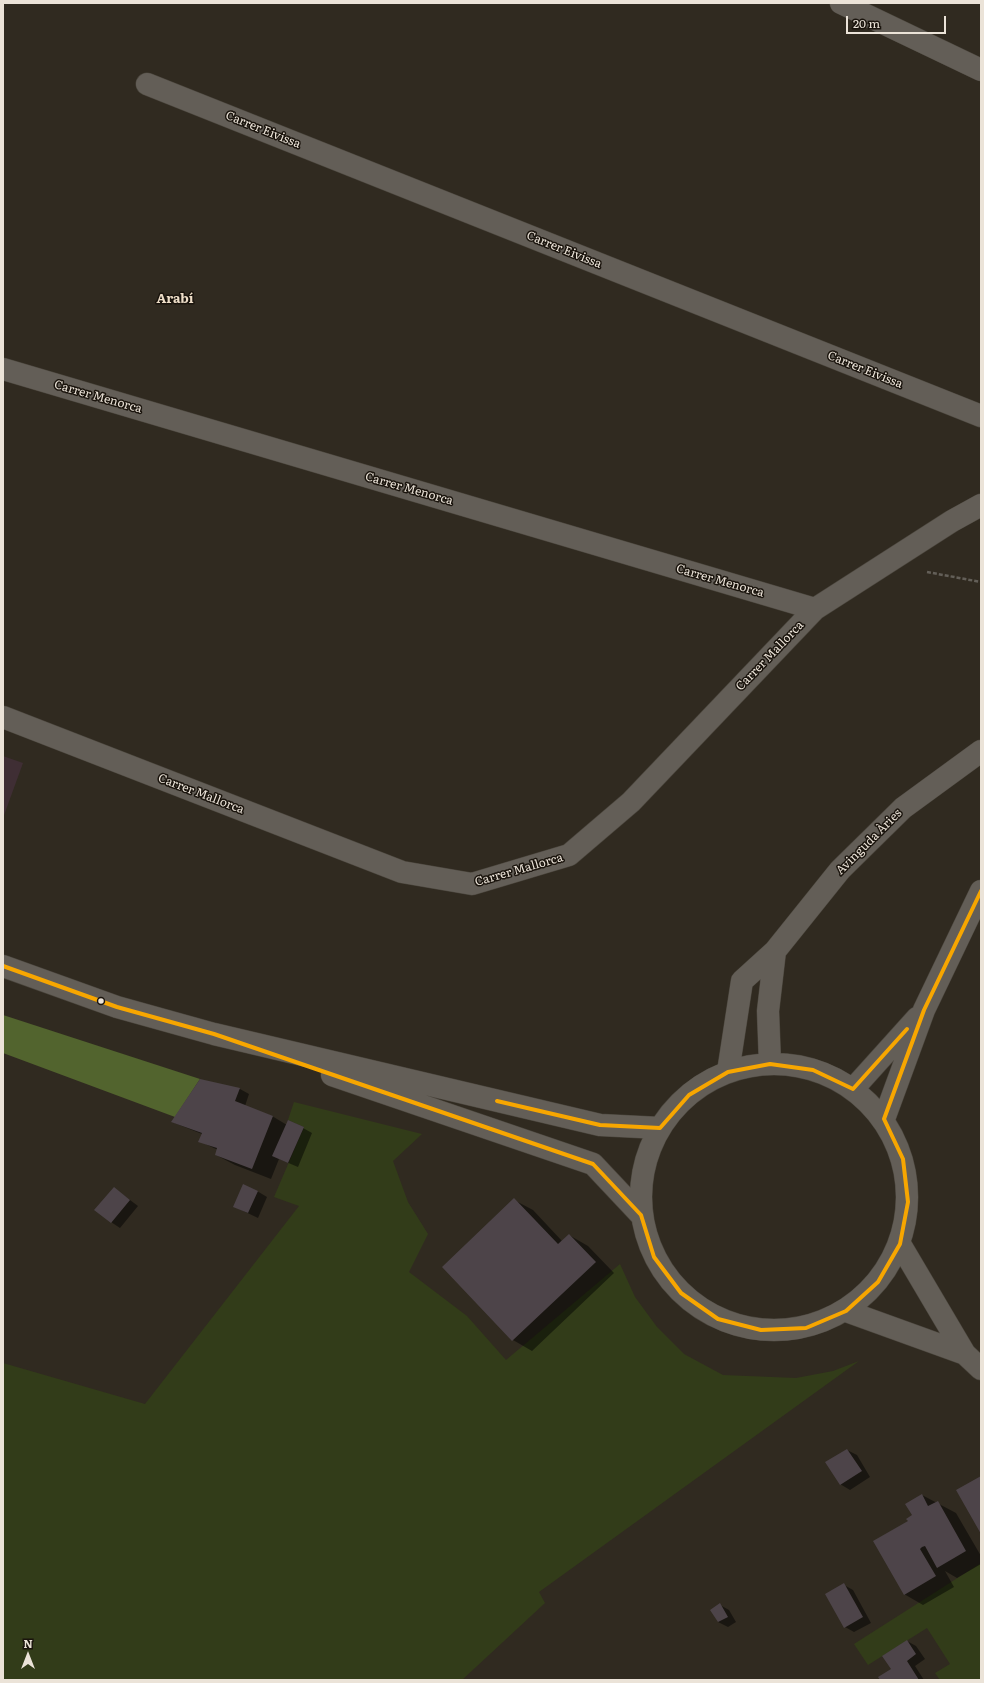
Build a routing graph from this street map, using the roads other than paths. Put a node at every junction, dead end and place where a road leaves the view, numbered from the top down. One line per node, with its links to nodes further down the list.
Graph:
1 (840, 3): 2 (street)
2 (981, 70)
3 (147, 84): 5 (street, Carrer Eivissa)
4 (3, 369): 7 (street, Carrer Menorca)
5 (981, 416)
6 (981, 505): 7 (street, Carrer Mallorca)
7 (815, 609): 8 (street, Carrer Mallorca)
8 (3, 716)
9 (981, 751): 11 (street, Avinguda Àries)
10 (981, 891): 13 (street)
11 (775, 951): 15 (street); 16 (street, Avinguda Àries)
12 (3, 966): 14 (street)
13 (924, 1010): 17 (street); 18 (street)
14 (214, 1034): 19 (street); 20 (street)
15 (770, 1064): 16 (street); 17 (street)
16 (728, 1072): 19 (street)
17 (853, 1089): 18 (street)
18 (884, 1120): 21 (street)
19 (660, 1128): 20 (street)
20 (641, 1215): 22 (street)
21 (900, 1244): 22 (street); 23 (street)
22 (846, 1311): 23 (street)
23 (965, 1354): 24 (street)
24 (981, 1369)

